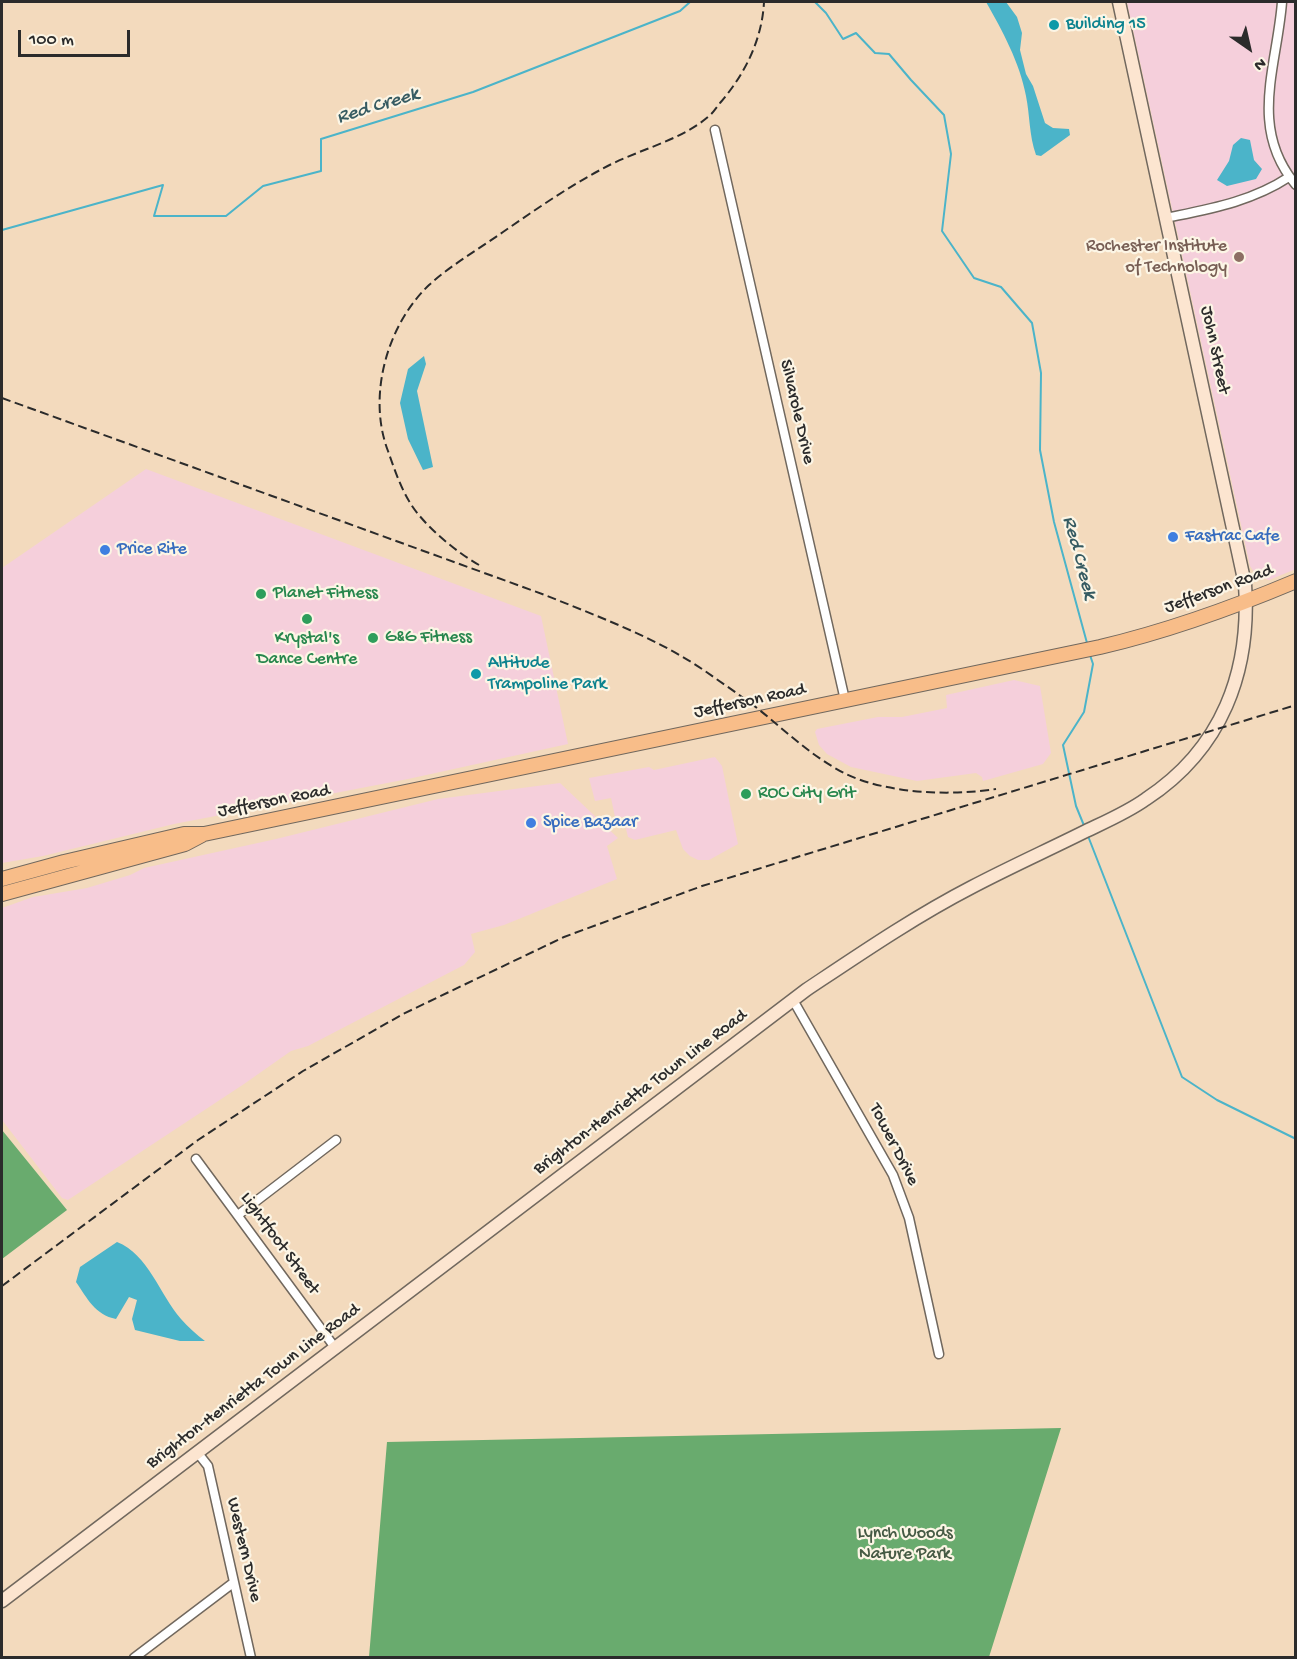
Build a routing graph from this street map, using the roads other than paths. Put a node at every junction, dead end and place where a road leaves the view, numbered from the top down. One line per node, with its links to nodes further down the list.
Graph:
1 (1119, 2): 6 (street, John Street)
2 (1282, 2): 4 (street)
3 (715, 130): 9 (street, Silvarole Drive)
4 (1289, 177): 5 (street); 6 (street)
5 (1296, 185)
6 (1166, 218): 8 (street, John Street)
7 (1296, 581): 8 (main road, Jefferson Road)
8 (1246, 602): 9 (main road, Jefferson Road); 15 (street, Brighton-Henrietta Town Line Road)
9 (845, 700): 10 (main road, Jefferson Road)
10 (204, 834): 11 (main road, Jefferson Road); 14 (main road, Jefferson Road)
11 (64, 862): 12 (main road); 13 (main road, Jefferson Road)
12 (2, 872)
13 (2, 879)
14 (2, 894)
15 (793, 1000): 19 (street, Brighton-Henrietta Town Line Road); 20 (street, Tower Drive)
16 (336, 1140): 18 (street)
17 (196, 1159): 18 (street, Lightfoot Street)
18 (238, 1215): 19 (street, Lightfoot Street)
19 (336, 1349): 21 (street, Brighton-Henrietta Town Line Road)
20 (939, 1354)
21 (197, 1452): 22 (street, Western Drive); 23 (street, Brighton-Henrietta Town Line Road)
22 (233, 1583): 24 (street); 25 (street, Western Drive)
23 (2, 1601)
24 (134, 1658)
25 (251, 1658)

